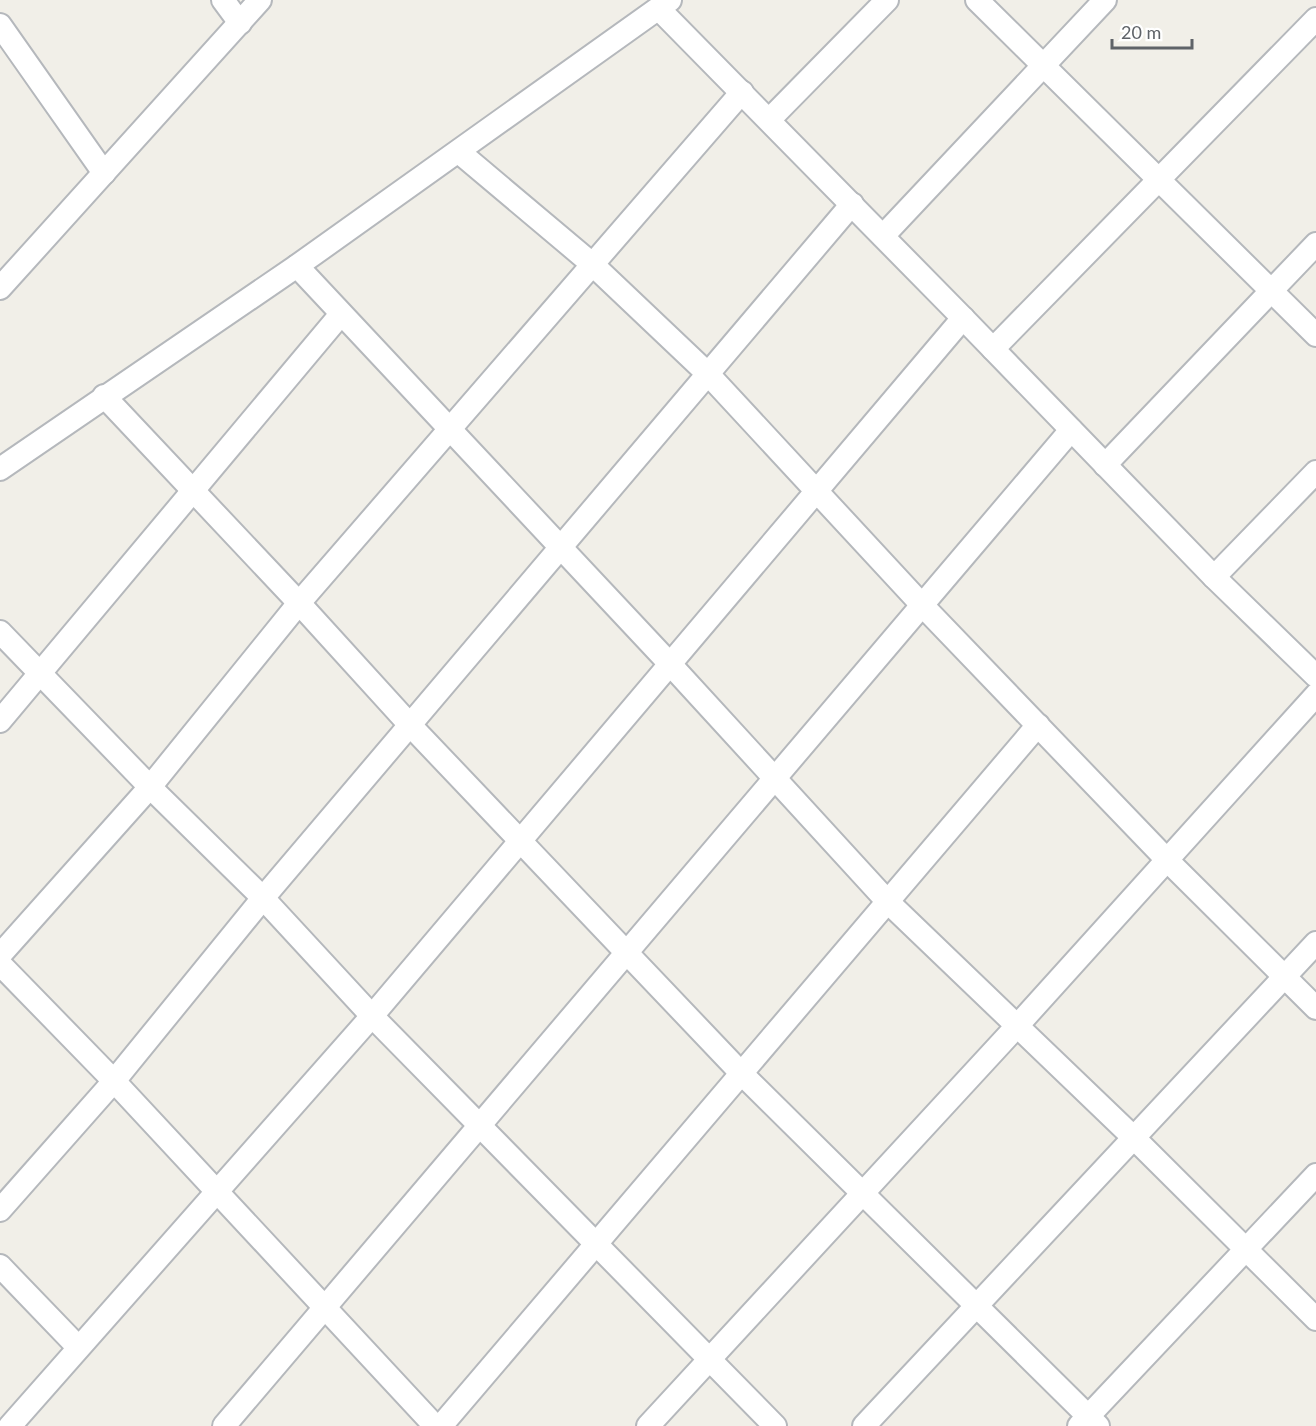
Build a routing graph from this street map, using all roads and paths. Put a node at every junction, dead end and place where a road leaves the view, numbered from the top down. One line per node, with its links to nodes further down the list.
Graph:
1 (223, 0): 8 (street)
2 (260, 0): 8 (street)
3 (887, 0): 12 (street)
4 (977, 0): 10 (street)
5 (1106, 0): 10 (street)
6 (665, 4): 11 (street); 13 (street)
7 (1316, 19): 15 (street)
8 (240, 22): 14 (street)
9 (0, 25): 14 (street)
10 (1043, 66): 15 (street); 17 (street)
11 (742, 92): 12 (street); 19 (street)
12 (769, 120): 16 (street)
13 (459, 152): 19 (street); 20 (street)
14 (104, 172): 21 (street)
15 (1159, 180): 22 (street); 26 (street)
16 (852, 204): 17 (street); 27 (street)
17 (882, 236): 24 (street)
18 (1316, 244): 22 (street)
19 (592, 264): 27 (street); 29 (street)
20 (297, 266): 23 (street); 28 (street)
21 (0, 288)
22 (1271, 291): 25 (street); 31 (street)
23 (341, 314): 29 (street); 35 (street)
24 (963, 318): 26 (street); 34 (street)
25 (1316, 335)
26 (993, 349): 30 (street)
27 (708, 374): 34 (street); 36 (street)
28 (104, 396): 32 (street); 35 (street)
29 (449, 429): 36 (street); 38 (street)
30 (1071, 430): 31 (street); 39 (street)
31 (1105, 465): 37 (street)
32 (0, 469)
33 (1316, 472): 37 (street)
34 (817, 490): 39 (street); 41 (street)
35 (194, 491): 38 (street); 42 (street)
36 (561, 548): 41 (street); 47 (street)
37 (1214, 577): 43 (street)
38 (299, 603): 47 (street); 49 (street)
39 (922, 605): 46 (street); 48 (street)
40 (0, 632): 42 (street)
41 (670, 664): 48 (street); 50 (street)
42 (42, 673): 45 (street); 49 (street)
43 (1316, 676)
44 (1316, 695): 51 (street)
45 (0, 721)
46 (1038, 724): 51 (street); 53 (street)
47 (410, 725): 50 (street); 52 (street)
48 (774, 778): 53 (street); 55 (street)
49 (150, 787): 52 (street); 56 (street)
50 (520, 840): 55 (street); 60 (street)
51 (1167, 860): 58 (street); 61 (street)
52 (263, 898): 60 (street); 63 (street)
53 (888, 903): 61 (street); 62 (street)
54 (1316, 943): 58 (street)
55 (627, 952): 62 (street); 64 (street)
56 (0, 954)
57 (0, 964): 63 (street)
58 (1284, 977): 59 (street); 65 (street)
59 (1316, 1008)
60 (372, 1016): 64 (street); 67 (street)
61 (1017, 1026): 65 (street); 68 (street)
62 (742, 1074): 68 (street); 70 (street)
63 (114, 1081): 67 (street); 69 (street)
64 (480, 1125): 70 (street); 74 (street)
65 (1134, 1138): 71 (street); 73 (street)
66 (1316, 1175): 71 (street)
67 (217, 1191): 74 (street); 76 (street)
68 (863, 1193): 73 (street); 77 (street)
69 (0, 1210)
70 (596, 1244): 77 (street); 82 (street)
71 (1246, 1249): 75 (street); 78 (street)
72 (0, 1266): 76 (street)
73 (977, 1305): 78 (street); 85 (street)
74 (325, 1308): 80 (street); 81 (street)
75 (1316, 1319)
76 (78, 1347): 79 (street)
77 (710, 1360): 83 (street); 84 (street)
78 (1089, 1423)
79 (10, 1426)
80 (224, 1426)
81 (435, 1426)
82 (441, 1426)
83 (648, 1426)
84 (775, 1426)
85 (864, 1426)

